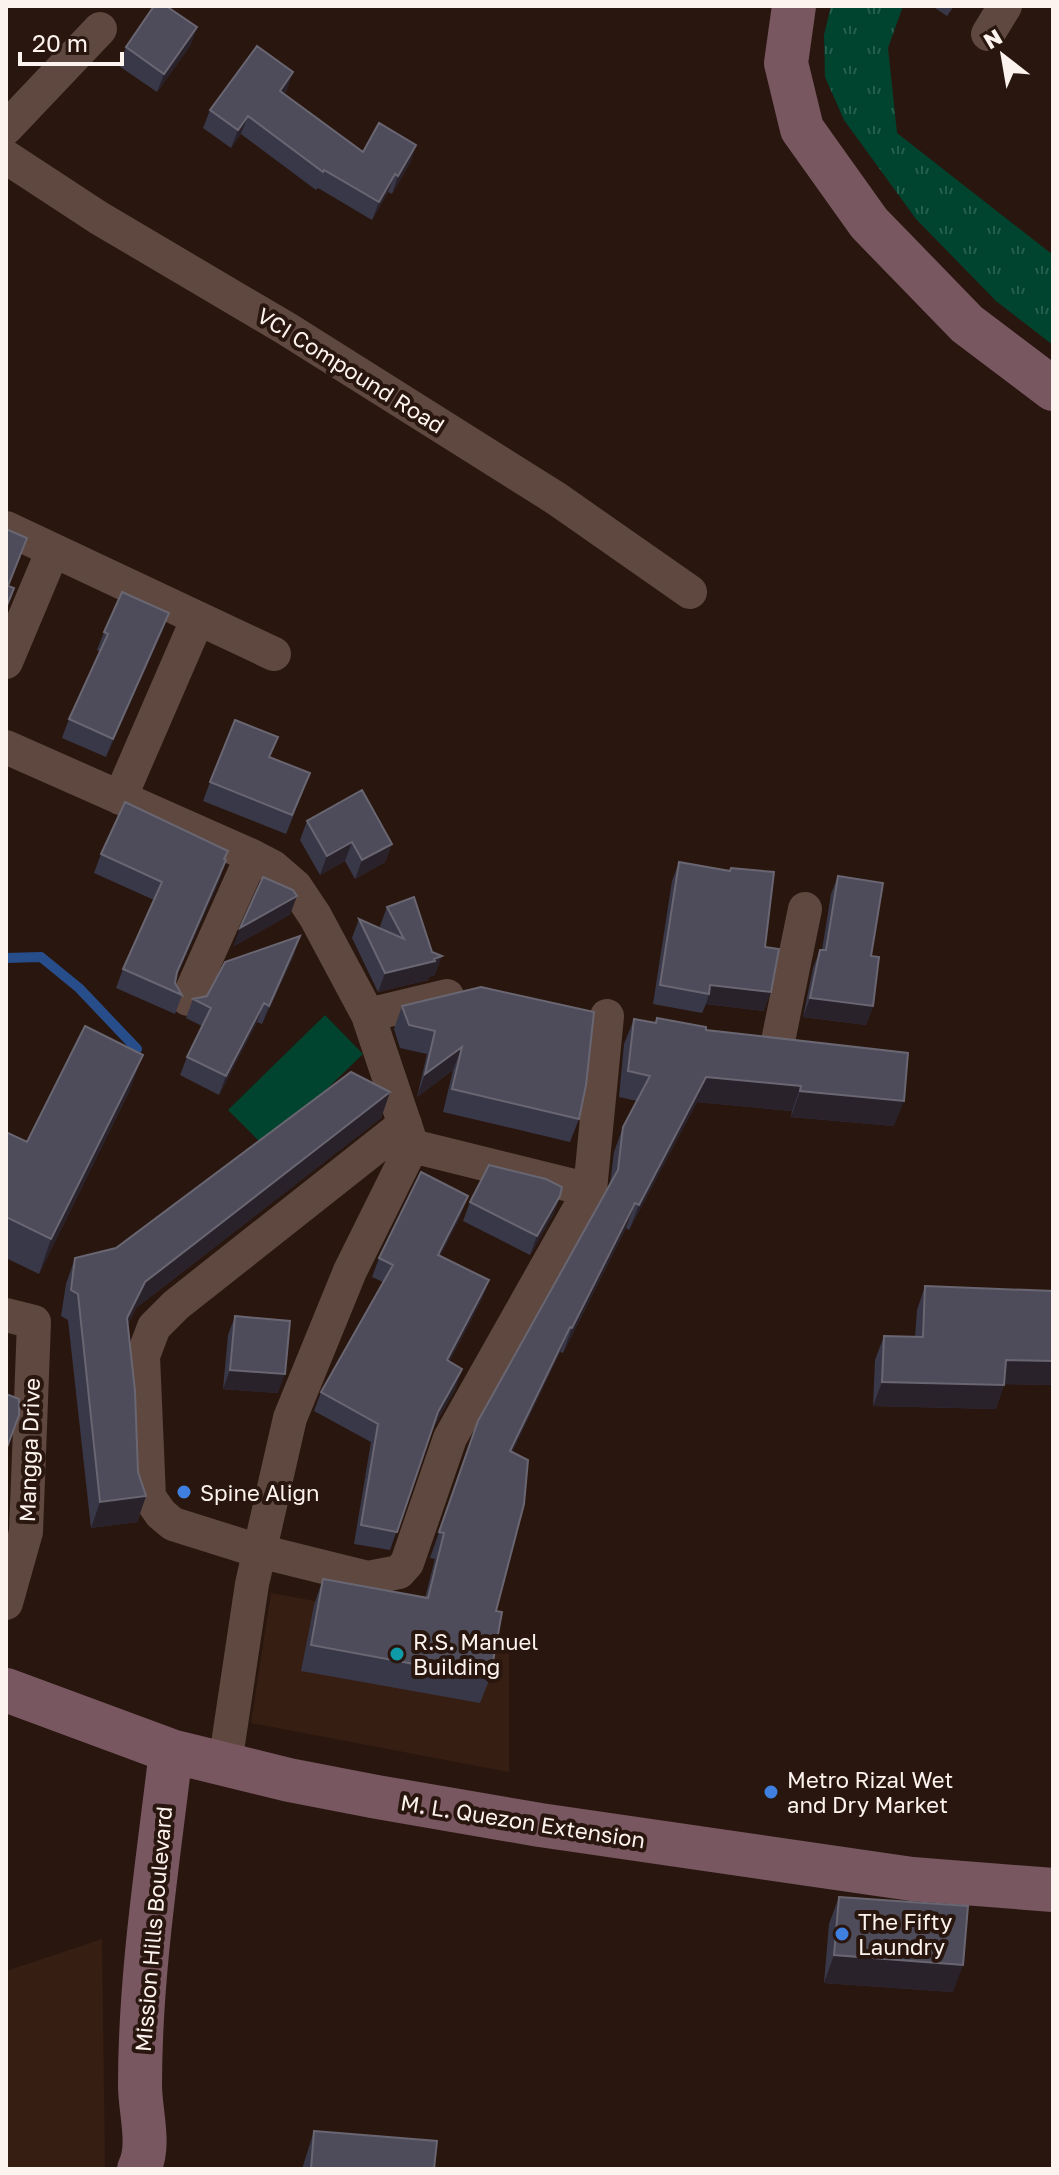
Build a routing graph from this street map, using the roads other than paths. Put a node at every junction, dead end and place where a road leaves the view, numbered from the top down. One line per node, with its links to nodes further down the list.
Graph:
1 (794, 6): 5 (main road)
2 (100, 29): 3 (street)
3 (6, 128)
4 (6, 157): 8 (street, VCI Compound Road)
5 (1053, 389)
6 (6, 528): 7 (street)
7 (53, 550): 9 (street); 11 (street)
8 (690, 592)
9 (198, 618): 10 (street); 13 (street)
10 (274, 654)
11 (6, 662)
12 (6, 747): 13 (street)
13 (120, 798): 14 (street)
14 (252, 856): 17 (street); 18 (street)
15 (805, 909): 20 (street)
16 (480, 988): 18 (street)
17 (188, 999)
18 (368, 1015): 21 (street)
19 (608, 1016): 22 (street)
20 (776, 1045)
21 (409, 1135): 22 (street); 24 (street); 24 (street)
22 (590, 1190): 24 (street)
23 (6, 1315): 25 (street, Mangga Drive)
24 (259, 1551): 28 (street)
25 (6, 1603)
26 (8, 1698): 27 (main road, M. L. Quezon Extension)
27 (171, 1751): 28 (main road, M. L. Quezon Extension); 30 (main road, Mission Hills Boulevard)
28 (225, 1764): 29 (main road, M. L. Quezon Extension)
29 (1053, 1890)
30 (147, 2165)

